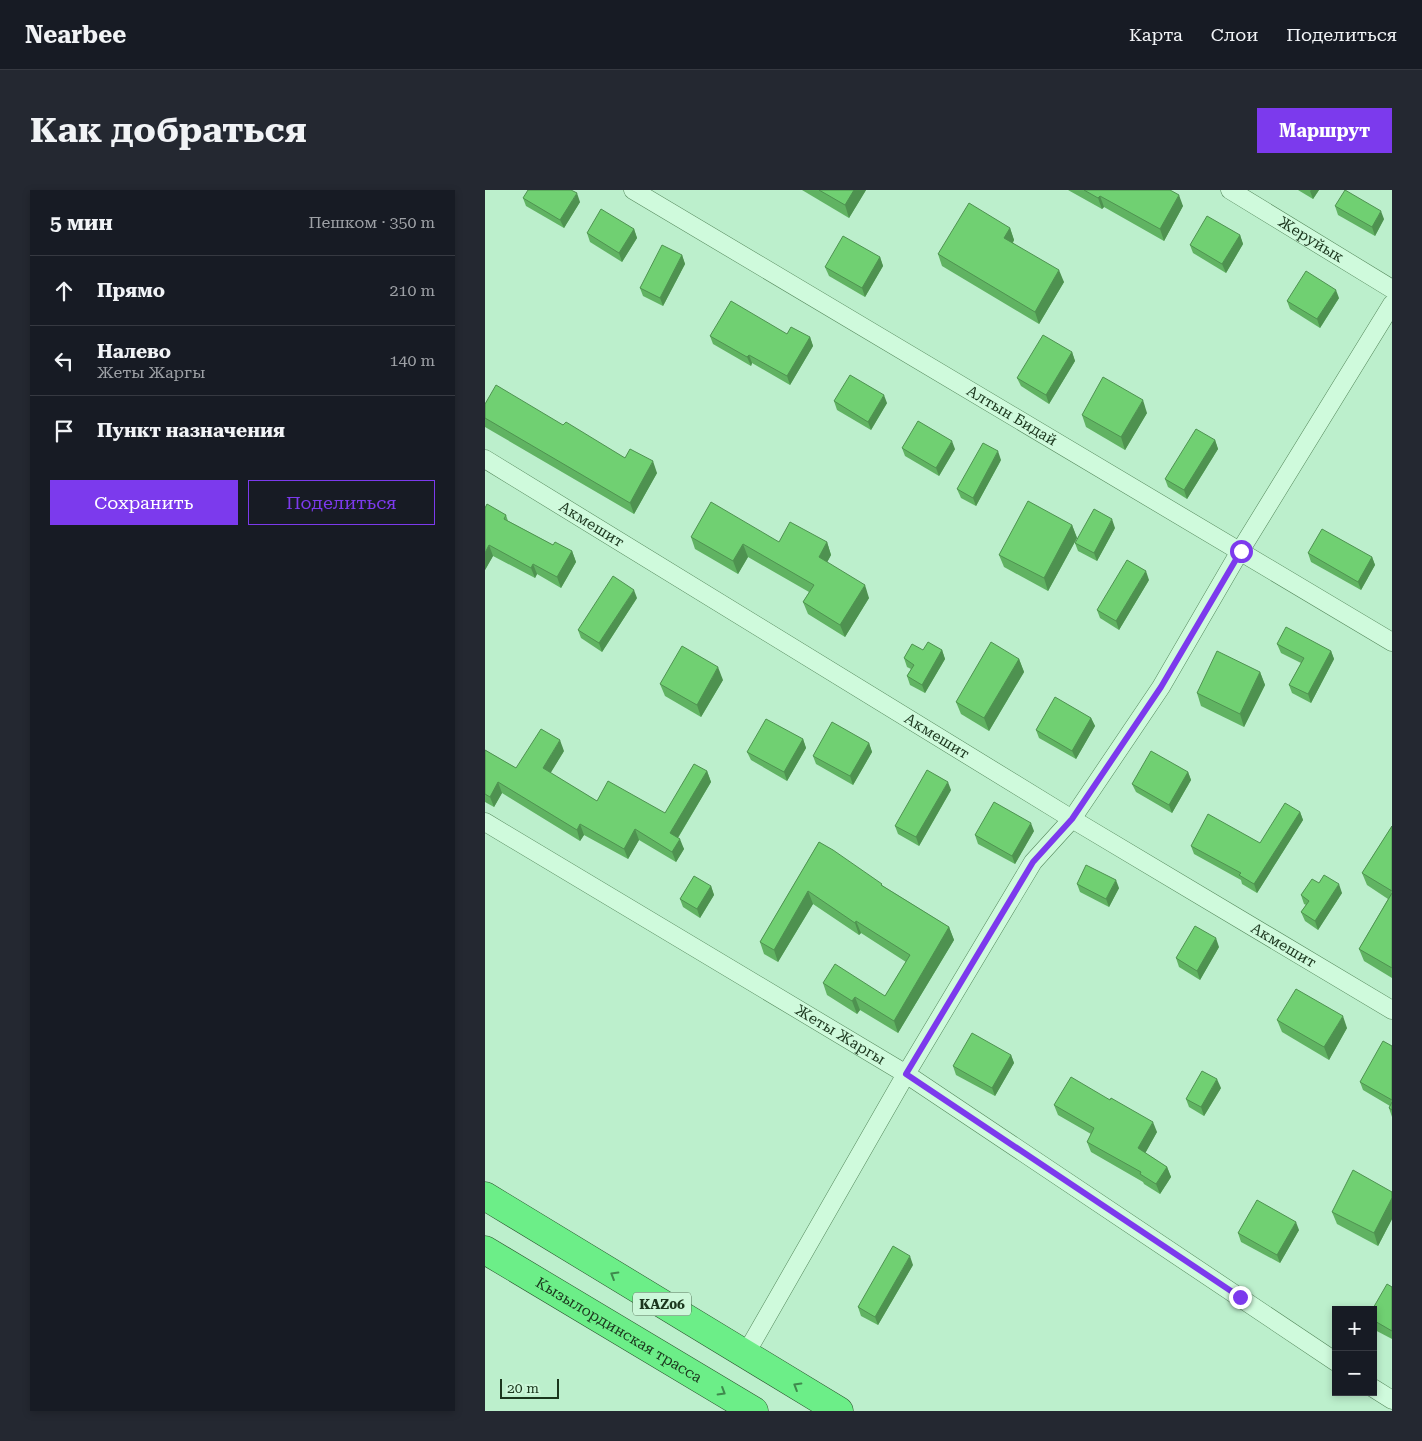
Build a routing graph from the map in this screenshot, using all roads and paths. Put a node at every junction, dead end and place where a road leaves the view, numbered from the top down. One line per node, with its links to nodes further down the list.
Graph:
1 (633, 190): 6 (street, Алтын Бидай)
2 (1230, 190): 3 (street, Жеруйык)
3 (1392, 289)
4 (1392, 304): 6 (street)
5 (485, 459): 8 (street, Акмешит)
6 (1241, 551): 7 (street, Алтын Бидай); 8 (street)
7 (1392, 642)
8 (1072, 819): 10 (street, Акмешит); 11 (street)
9 (485, 822): 11 (street, Жеты Жаргы)
10 (1392, 1010)
11 (906, 1074): 14 (street); 15 (street, Жеты Жаргы)
12 (485, 1196): 14 (highway, KАZ06, one-way to 12)
13 (485, 1250): 18 (highway, Кызылординская трасса / KАZ06, one-way to 18)
14 (745, 1355): 19 (highway, KАZ06, one-way to 14)
15 (1332, 1359)
16 (1377, 1391): 17 (street)
17 (1392, 1400)
18 (754, 1411)
19 (839, 1411)

